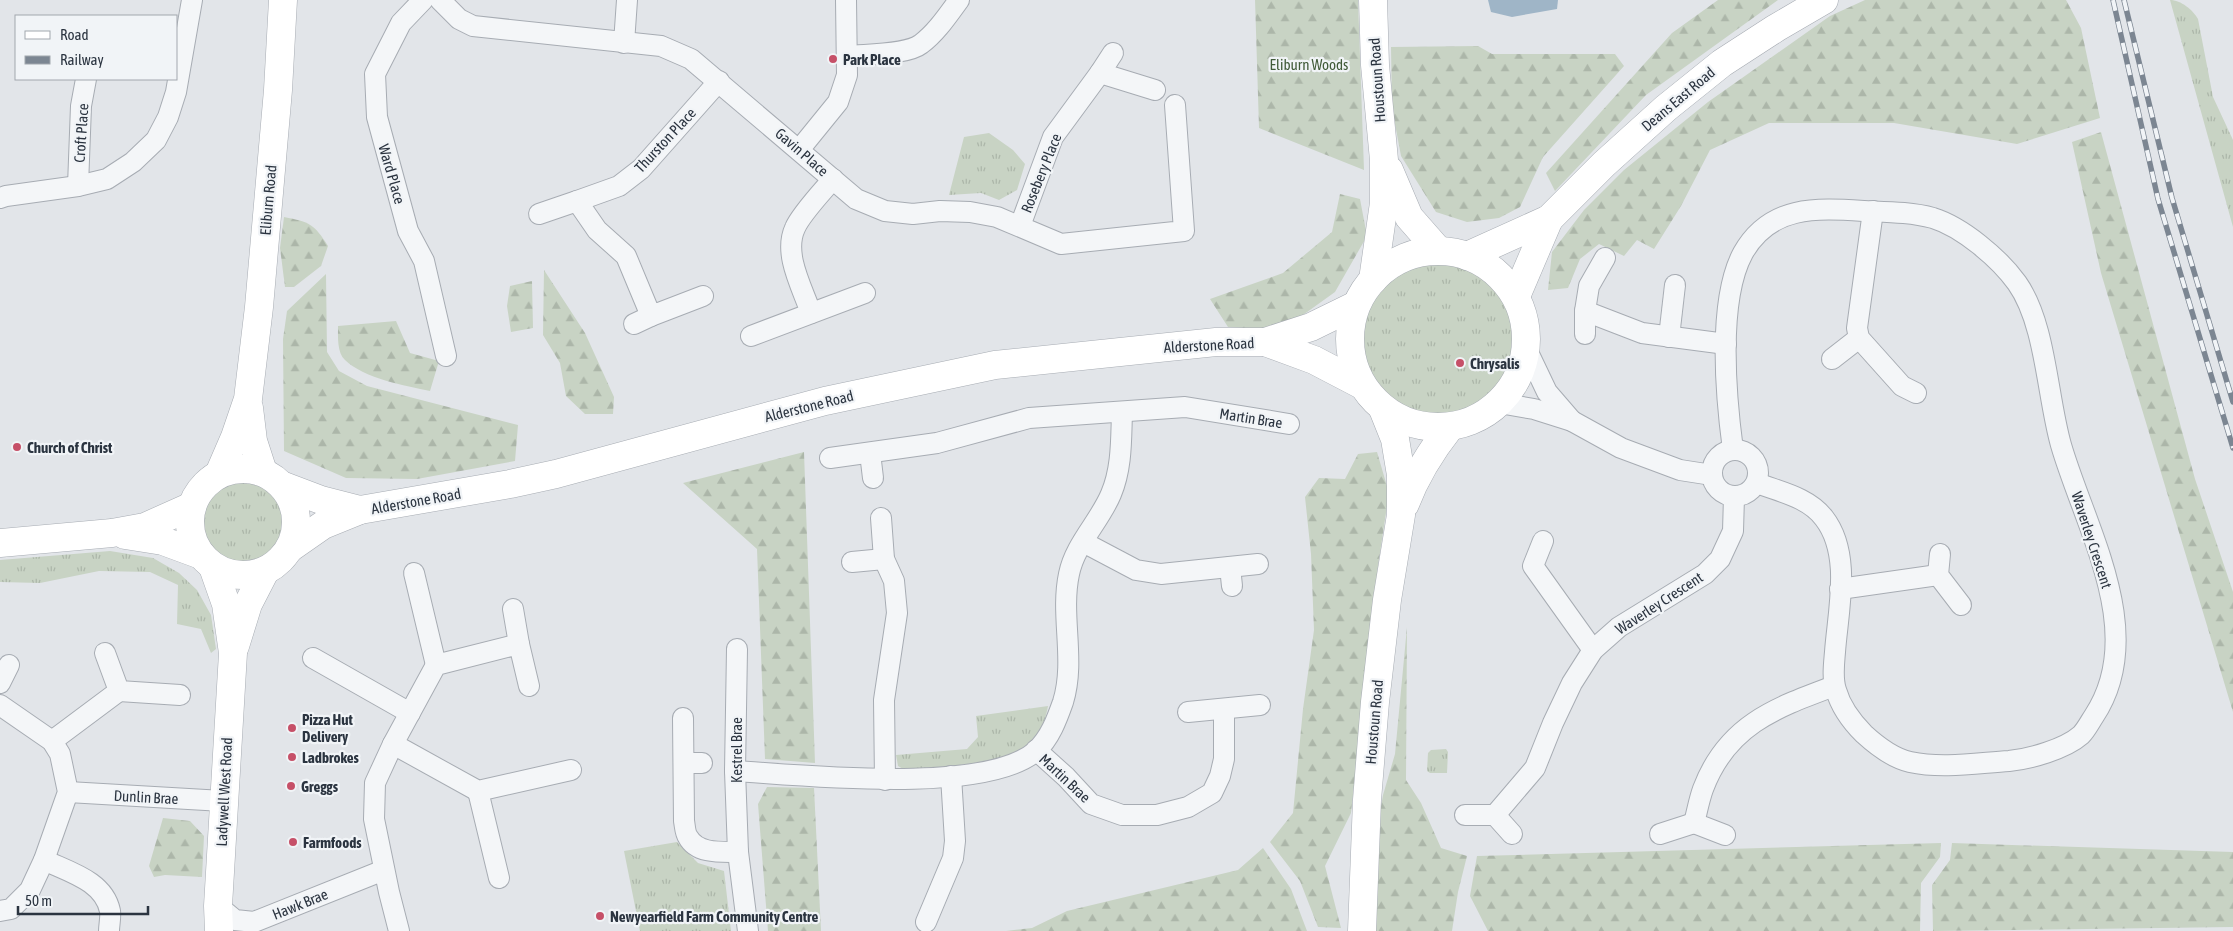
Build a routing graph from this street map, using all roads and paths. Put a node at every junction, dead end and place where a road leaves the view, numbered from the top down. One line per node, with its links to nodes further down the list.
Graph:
1 (192, 0): 21 (street, Croft Place)
2 (283, 0): 50 (street, Eliburn Road)
3 (423, 0): 46 (street, Ward Place)
4 (440, 0): 10 (street, Gavin Place)
5 (627, 0): 10 (street)
6 (846, 0): 12 (street)
7 (959, 0): 12 (street)
8 (1373, 0): 19 (street, Houstoun Road)
9 (1824, 0): 26 (street, Deans East Road)
10 (624, 43): 15 (street, Gavin Place)
11 (1113, 53): 13 (street, Rosebery Place)
12 (848, 56): 18 (street)
13 (1100, 73): 16 (street); 27 (street, Rosebery Place)
14 (86, 80): 21 (street, Croft Place)
15 (719, 81): 18 (street, Gavin Place); 23 (street, Thurston Place)
16 (1155, 90)
17 (1175, 105): 27 (street, Gavin Place)
18 (798, 150): 20 (street, Gavin Place)
19 (1384, 160): 28 (street, Houstoun Road); 31 (street, Houstoun Road)
20 (833, 179): 27 (street, Gavin Place); 38 (street)
21 (78, 186): 22 (street, Croft Place)
22 (0, 198)
23 (577, 202): 25 (street, Thurston Place); 35 (street)
24 (1873, 211): 42 (street); 44 (street, Waverley Crescent); 94 (street, Waverley Crescent)
25 (539, 214)
26 (1548, 219): 29 (street, Deans East Road); 34 (street, Deans East Road)
27 (1020, 226)
28 (1438, 250): 29 (street); 31 (street)
29 (1467, 256): 34 (street)
30 (1606, 258): 37 (street)
31 (1373, 280): 36 (street)
32 (1675, 285): 41 (street)
33 (865, 293): 38 (street)
34 (1517, 294): 45 (street)
35 (703, 296)
36 (1354, 306): 43 (street, Alderstone Road); 48 (street)
37 (1585, 311): 39 (street); 41 (street)
38 (811, 313): 40 (street)
39 (1584, 334)
40 (752, 336)
41 (1669, 337): 44 (street)
42 (1859, 338): 47 (street); 49 (street)
43 (1265, 342): 48 (street, Alderstone Road); 67 (street, Alderstone Road)
44 (1726, 344): 57 (street, Waverley Crescent)
45 (1526, 348): 51 (street); 54 (street)
46 (446, 356)
47 (1832, 359)
48 (1360, 384): 52 (street)
49 (1916, 393)
50 (248, 399): 60 (street, Eliburn Road); 63 (street, Eliburn Road)
51 (1499, 403): 54 (street); 56 (street)
52 (1383, 409): 56 (street); 68 (street, Houstoun Road)
53 (1122, 412): 55 (street, Martin Brae); 58 (street, Martin Brae); 72 (street, Martin Brae)
54 (1572, 421): 61 (street)
55 (1289, 424)
56 (1450, 427): 68 (street, Houstoun Road)
57 (1733, 450): 61 (street); 64 (street)
58 (870, 453): 59 (street, Martin Brae); 62 (street)
59 (830, 458)
60 (219, 474): 63 (street); 66 (street)
61 (1712, 475): 65 (street)
62 (873, 478)
63 (274, 479): 67 (street, Alderstone Road); 74 (street)
64 (1757, 483): 65 (street); 83 (street, Waverley Crescent)
65 (1734, 497): 88 (street, Waverley Crescent)
66 (192, 506): 70 (street); 77 (street)
67 (360, 510): 74 (street, Alderstone Road)
68 (1401, 515): 129 (street, Houstoun Road)
69 (881, 518): 76 (street)
70 (112, 533): 73 (street); 77 (street)
71 (1543, 541): 88 (street)
72 (1083, 542): 79 (street); 105 (street, Martin Brae)
73 (0, 543)
74 (290, 548): 80 (street)
75 (1940, 554): 82 (street)
76 (884, 559): 78 (street); 109 (street)
77 (207, 561): 80 (street); 90 (street, Ladywell West Road)
78 (852, 562)
79 (1258, 564)
80 (265, 571): 90 (street, Ladywell West Road)
81 (414, 573): 92 (street)
82 (1938, 575): 83 (street); 84 (street)
83 (1840, 589): 94 (street, Waverley Crescent)
84 (1961, 605)
85 (513, 609): 86 (street)
86 (519, 644): 92 (street); 93 (street)
87 (736, 649): 107 (street, Kestrel Brae)
88 (1593, 650): 114 (street, Waverley Crescent)
89 (105, 653): 95 (street)
90 (233, 653): 112 (street, Ladywell West Road)
91 (313, 658): 101 (street)
92 (436, 665): 101 (street)
93 (528, 686)
94 (1834, 686): 115 (street)
95 (119, 691): 96 (street); 103 (street)
96 (180, 695)
97 (0, 705): 103 (street)
98 (1260, 705): 99 (street)
99 (1224, 709): 100 (street); 105 (street, Martin Brae)
100 (1188, 712)
101 (410, 713): 104 (street)
102 (683, 718): 119 (street)
103 (52, 740): 111 (street)
104 (393, 744): 110 (street); 121 (street)
105 (1036, 750): 108 (street, Martin Brae)
106 (571, 770): 110 (street)
107 (735, 771): 109 (street, Martin Brae); 119 (street, Kestrel Brae)
108 (952, 776): 109 (street, Martin Brae); 125 (street)
109 (885, 780)
110 (478, 791): 122 (street)
111 (68, 792): 112 (street, Dunlin Brae); 120 (street)
112 (223, 801): 124 (street, Ladywell West Road)
113 (1464, 815): 114 (street)
114 (1495, 815): 116 (street)
115 (1694, 823): 117 (street); 118 (street)
116 (1512, 834)
117 (1660, 834)
118 (1725, 835)
119 (738, 852): 128 (street, Kestrel Brae)
120 (44, 860): 123 (street); 126 (street)
121 (384, 870): 124 (street, Hawk Brae); 127 (street)
122 (499, 878)
123 (0, 911)
124 (219, 919)
125 (926, 922)
126 (109, 931)
127 (399, 931)
128 (748, 931)
129 (1362, 931)

